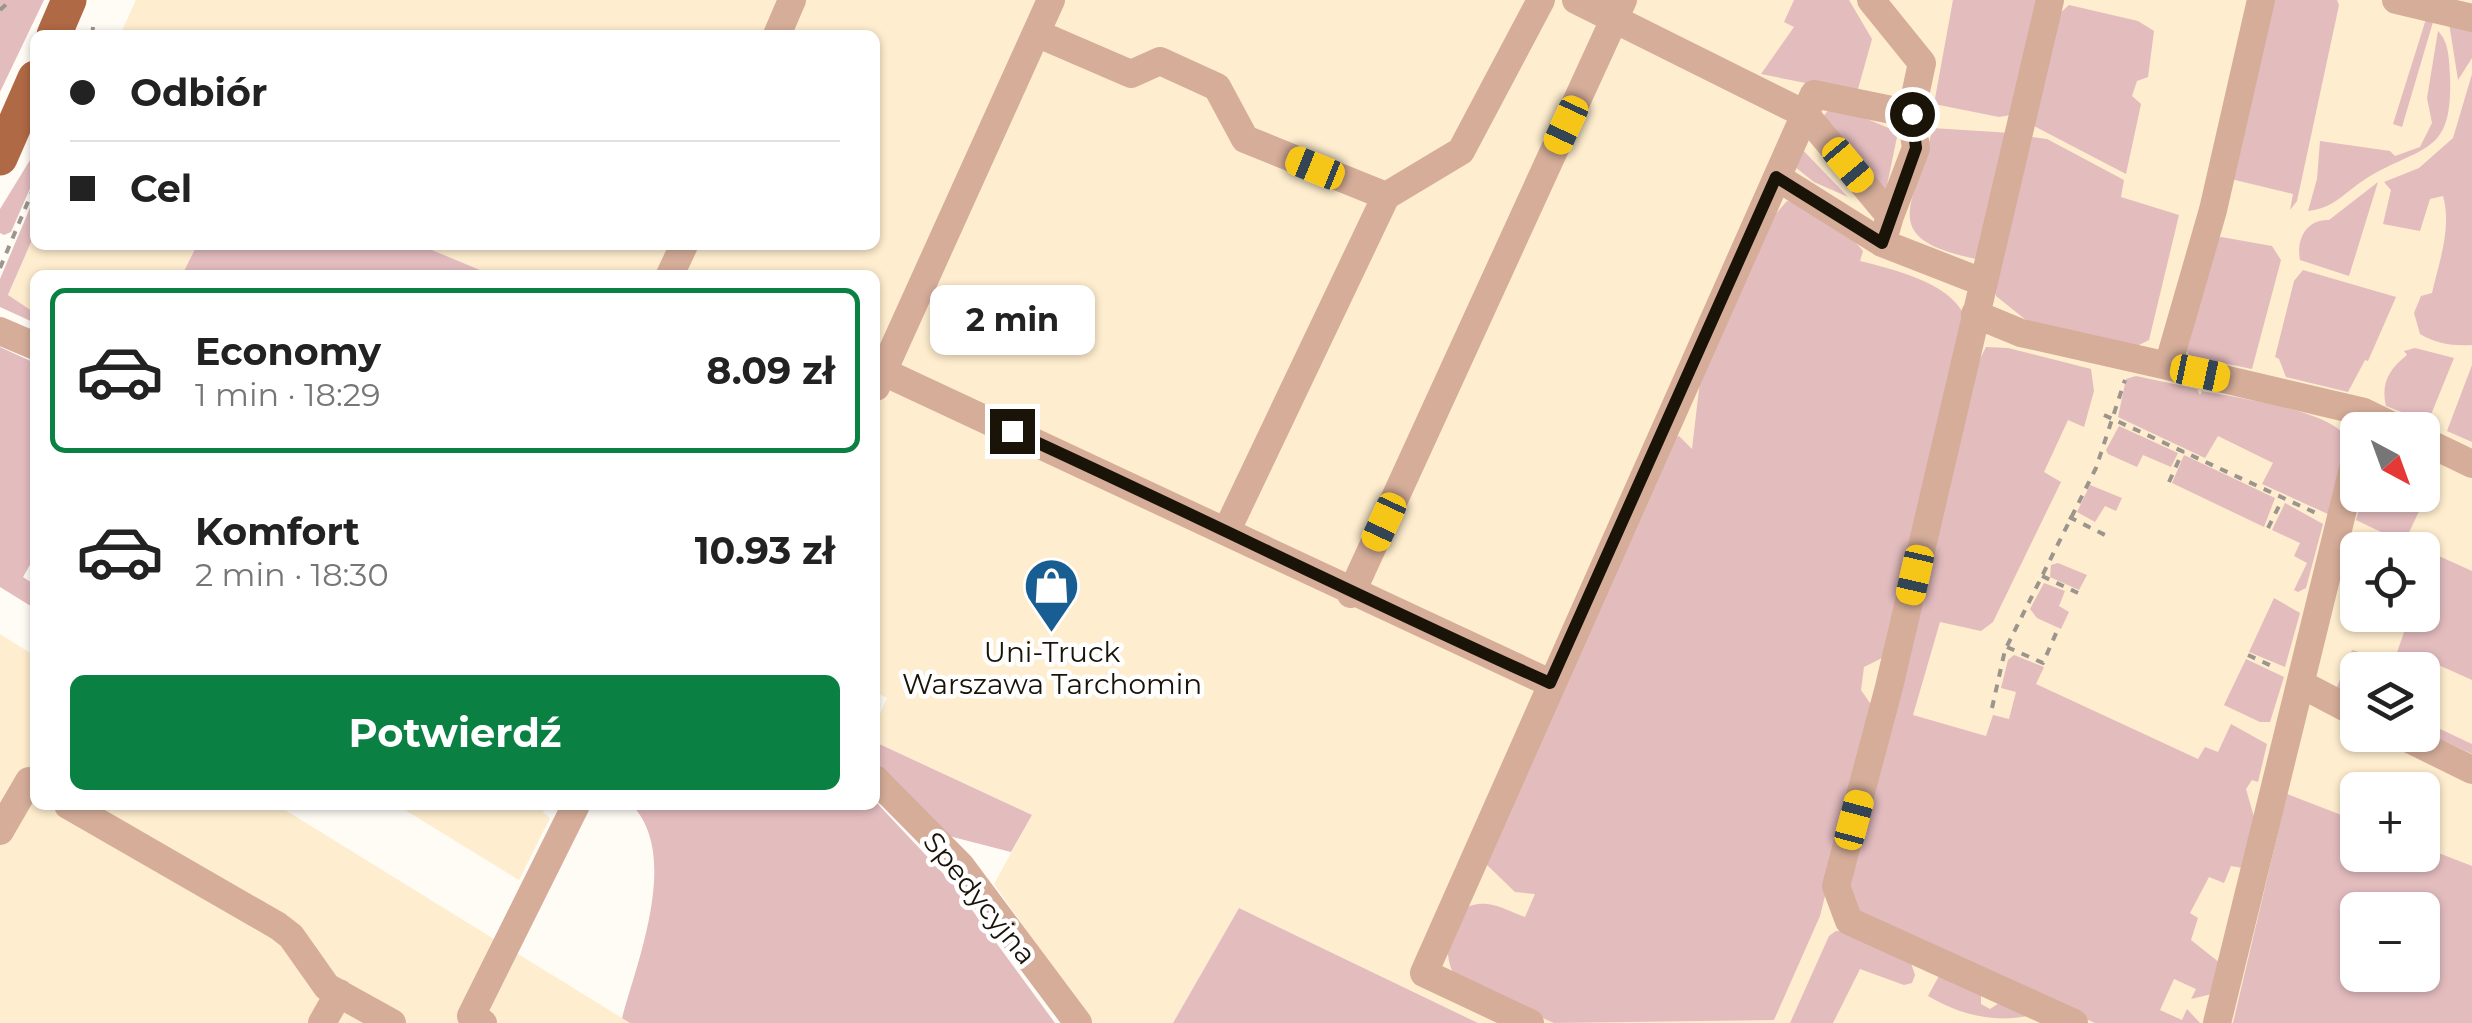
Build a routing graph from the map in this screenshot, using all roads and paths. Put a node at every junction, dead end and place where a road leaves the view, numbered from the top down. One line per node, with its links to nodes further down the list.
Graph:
1 (11, 0): 12 (path)
2 (69, 0): 14 (main road)
3 (792, 0): 15 (street)
4 (1052, 0): 16 (street)
5 (1541, 0): 22 (street)
6 (1576, 0): 11 (street)
7 (1871, 0): 19 (street)
8 (2050, 0): 26 (street)
9 (2261, 0): 31 (street)
10 (2396, 0): 13 (street)
11 (1619, 9): 18 (street); 50 (street)
12 (0, 10)
13 (2472, 18)
14 (56, 30)
15 (779, 30)
16 (1036, 33): 22 (street); 32 (street)
17 (30, 89): 20 (main road)
18 (1805, 114): 19 (street); 21 (street); 24 (street)
19 (1912, 114): 24 (street)
20 (0, 158)
21 (1776, 177): 24 (street); 55 (street)
22 (1386, 196): 46 (street)
23 (30, 197): 25 (path)
24 (1886, 230): 26 (street)
25 (0, 268)
26 (1982, 282): 27 (street)
27 (1975, 314): 30 (street); 71 (street)
28 (0, 330): 29 (street)
29 (30, 344)
30 (2133, 356): 31 (street); 36 (path)
31 (2168, 366): 35 (street)
32 (880, 372)
33 (880, 377): 46 (street)
34 (2104, 415): 36 (path)
35 (2340, 415)
36 (2113, 419): 38 (path); 43 (path)
37 (2440, 449): 39 (street)
38 (2183, 451): 40 (path); 41 (path)
39 (2472, 464)
40 (2169, 482)
41 (2283, 498): 44 (path); 45 (path)
42 (2343, 512): 44 (street)
43 (2069, 517): 47 (path); 48 (path)
44 (2340, 525): 54 (street)
45 (2268, 528)
46 (1227, 530): 50 (street)
47 (2105, 535)
48 (2042, 576): 49 (path); 52 (path)
49 (2078, 593)
50 (1351, 594): 55 (street)
51 (2057, 630): 52 (path)
52 (2007, 647): 57 (path)
53 (2248, 655): 54 (path)
54 (2296, 679): 56 (street); 72 (street)
55 (1550, 683): 70 (street)
56 (2340, 704)
57 (1992, 708)
58 (2435, 752): 59 (street)
59 (2472, 770)
60 (30, 782): 64 (street)
61 (880, 785): 69 (street, Spedycyjna)
62 (77, 810): 65 (street)
63 (574, 810): 66 (street)
64 (0, 831)
65 (339, 993): 67 (street); 68 (street)
66 (473, 1021)
67 (322, 1023)
68 (392, 1023)
69 (1078, 1023)
70 (1530, 1023)
71 (2074, 1023)
72 (2217, 1023)

